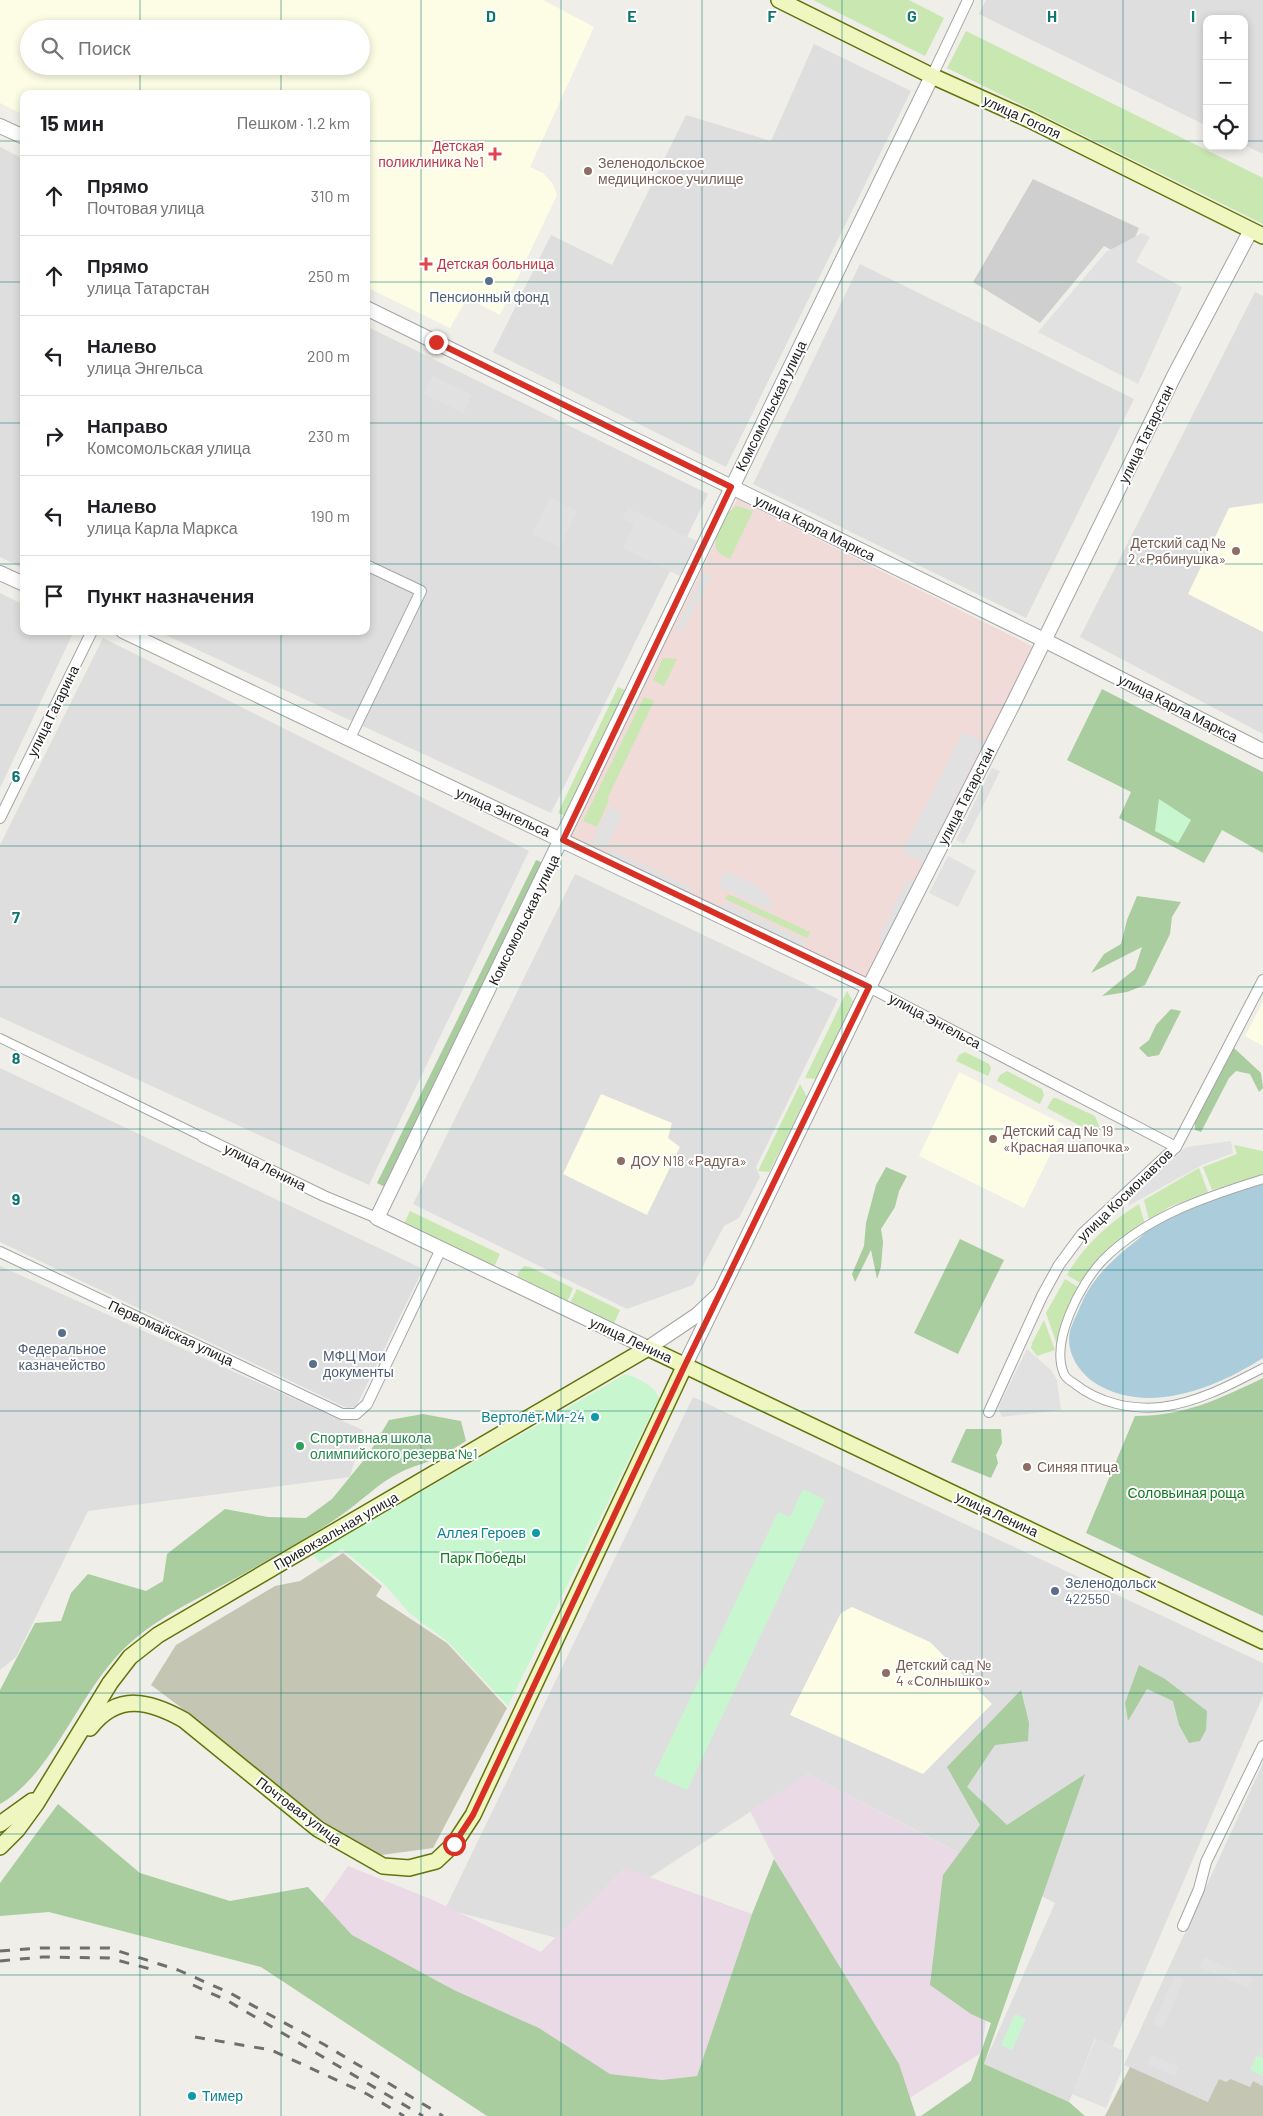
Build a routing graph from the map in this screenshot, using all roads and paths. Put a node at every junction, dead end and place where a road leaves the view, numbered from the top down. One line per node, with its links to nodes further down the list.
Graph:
1 (779, 0): 3 (main road, улица Гоголя)
2 (968, 0): 3 (street, Комсомольская улица)
3 (932, 76): 6 (main road, улица Гоголя); 8 (street, Комсомольская улица)
4 (0, 126): 5 (street)
5 (20, 135)
6 (1257, 233): 14 (street, улица Татарстан)
7 (370, 310): 8 (street, улица Карла Маркса)
8 (731, 487): 14 (street, улица Карла Маркса); 18 (street, Комсомольская улица)
9 (370, 567): 15 (street)
10 (0, 573): 11 (street)
11 (20, 582)
12 (90, 635): 17 (street, улица Гагарина)
13 (130, 635): 15 (street, улица Энгельса)
14 (1044, 640): 16 (street, улица Карла Маркса); 20 (street, улица Татарстан)
15 (349, 740): 18 (street, улица Энгельса)
16 (1263, 751)
17 (0, 818)
18 (563, 840): 20 (street, улица Энгельса); 25 (street, Комсомольская улица)
19 (1263, 980): 23 (street, улица Космонавтов)
20 (869, 987): 23 (street, улица Энгельса); 28 (street, улица Татарстан)
21 (0, 1038): 22 (street, улица Ленина)
22 (203, 1137): 25 (street, улица Ленина)
23 (1176, 1147): 32 (street, улица Космонавтов)
24 (1263, 1179): 31 (street)
25 (378, 1218): 26 (street, улица Ленина)
26 (441, 1249): 27 (street, Первомайская улица); 29 (street, улица Ленина)
27 (0, 1252)
28 (718, 1295): 29 (street); 30 (street, улица Татарстан)
29 (648, 1348): 30 (main road, улица Ленина); 35 (main road, Привокзальная улица)
30 (685, 1365): 33 (main road, улица Ленина); 35 (main road, Почтовая улица)
31 (1263, 1368)
32 (989, 1412)
33 (1263, 1641)
34 (1263, 1746): 39 (street)
35 (66, 1758): 36 (main road)
36 (46, 1788): 37 (main road); 38 (main road)
37 (0, 1824)
38 (0, 1847)
39 (1183, 1926)

